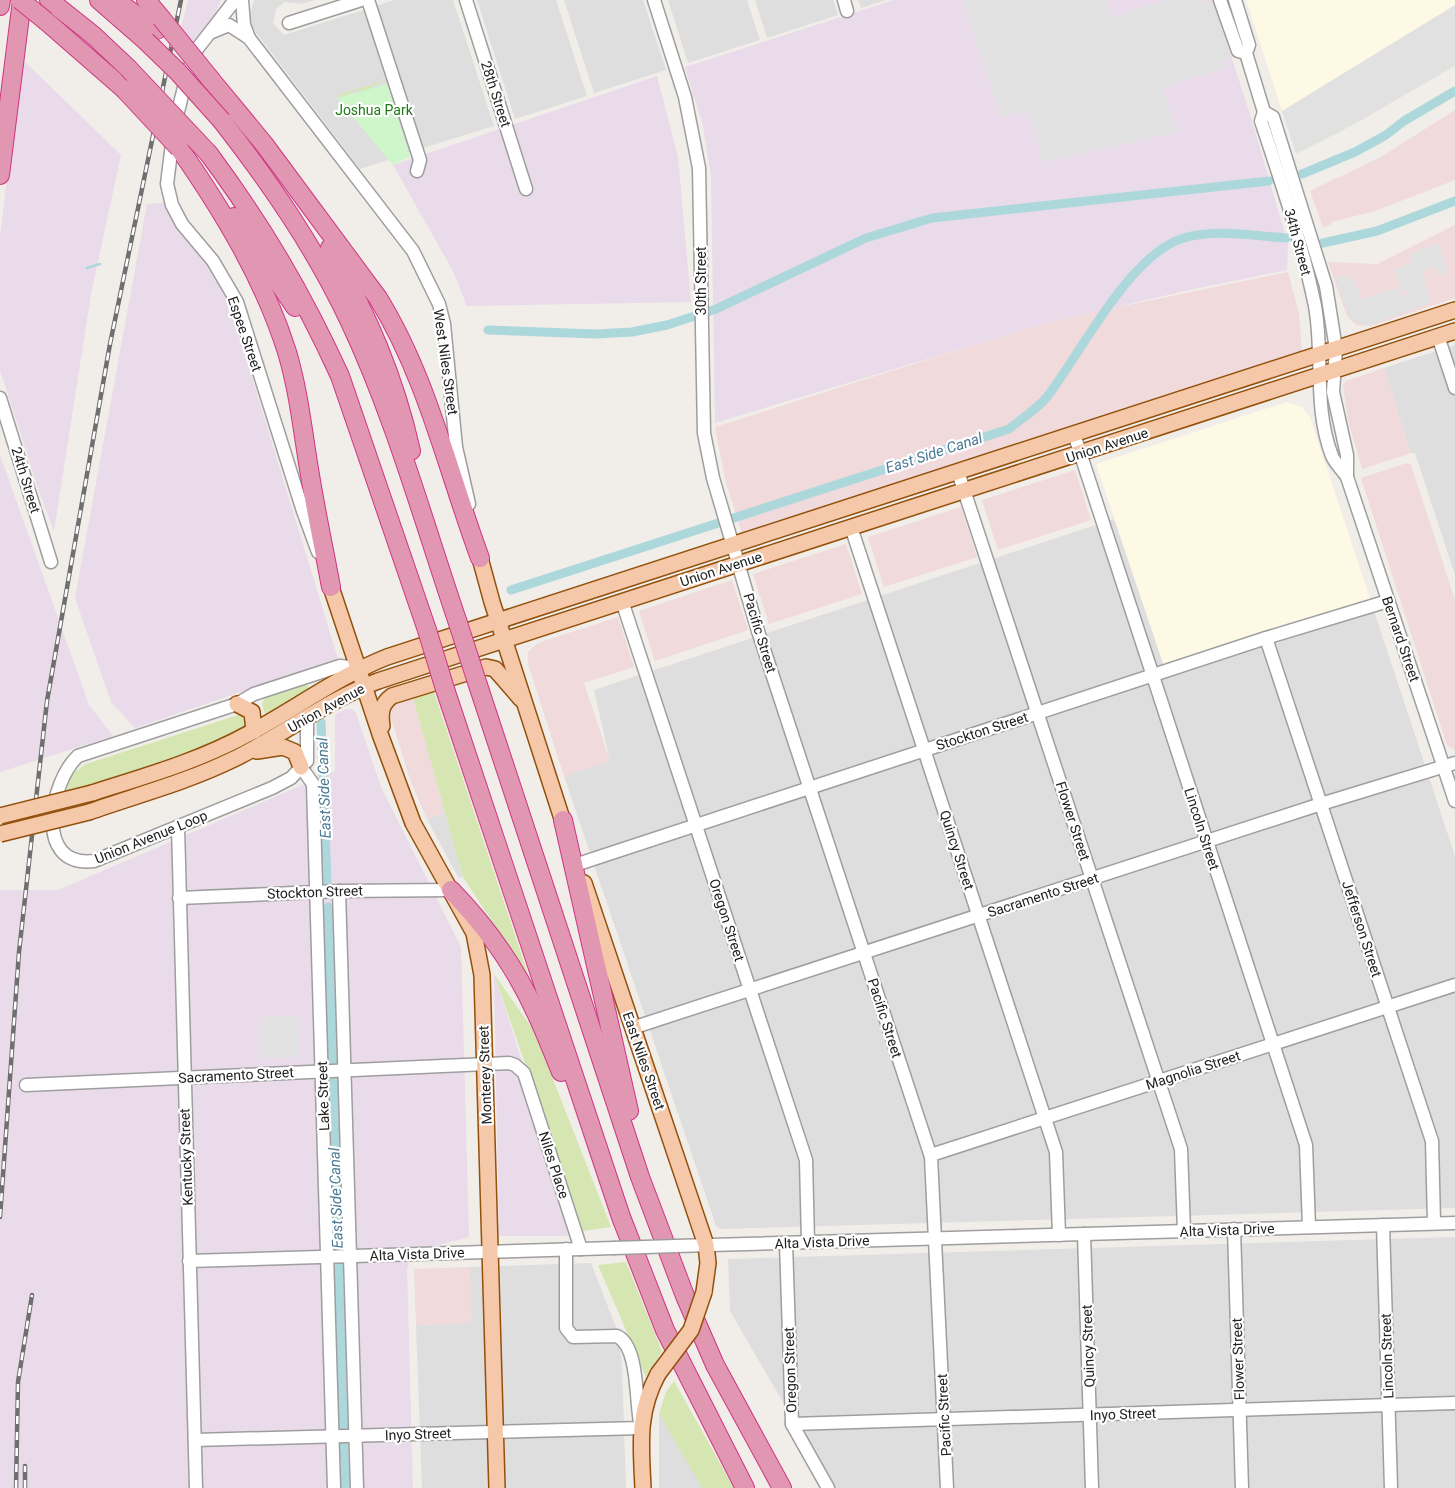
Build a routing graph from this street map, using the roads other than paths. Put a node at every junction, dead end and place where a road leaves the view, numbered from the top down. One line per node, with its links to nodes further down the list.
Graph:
1 (1, 0): 15 (highway)
2 (21, 0): 23 (highway); 24 (highway, bridge)
3 (49, 0): 36 (highway, bridge)
4 (99, 0): 17 (highway)
5 (115, 0): 17 (highway)
6 (146, 0): 17 (highway)
7 (235, 0): 18 (street, Espee Street)
8 (242, 0): 19 (street, West Niles Street)
9 (361, 0): 16 (street)
10 (368, 0): 22 (street)
11 (466, 0): 26 (street, 28th Street)
12 (654, 0): 44 (street, 30th Street)
13 (1220, 0): 20 (street, 34th Street)
14 (1236, 0): 20 (street, 34th Street)
15 (0, 6)
16 (289, 23)
17 (154, 30): 25 (highway, bridge); 42 (highway, bridge)
18 (212, 32): 19 (street); 48 (street, Espee Street)
19 (249, 38): 45 (street, West Niles Street)
20 (1246, 53): 21 (street, 34th Street)
21 (1264, 112): 30 (street, 34th Street); 31 (street, 34th Street)
22 (417, 171)
23 (0, 174)
24 (203, 179): 36 (highway); 48 (highway)
25 (298, 189): 42 (highway); 45 (highway)
26 (526, 189)
27 (1455, 310): 30 (main road, Union Avenue)
28 (1455, 331): 29 (main road, Union Avenue)
29 (1438, 336): 32 (main road, Union Avenue); 34 (street)
30 (1336, 349): 31 (main road, Union Avenue); 32 (street, Bernard Street)
31 (1320, 354): 33 (street, 34th Street); 37 (main road, Union Avenue)
32 (1334, 371): 33 (main road, Union Avenue); 40 (street, Bernard Street)
33 (1318, 376): 38 (main road, Union Avenue); 40 (street, Bernard Street)
34 (1455, 388)
35 (0, 398): 46 (street, 24th Street)
36 (359, 432): 97 (highway, bridge)
37 (1074, 434): 38 (street, Lincoln Street); 39 (main road, Union Avenue)
38 (1080, 454): 41 (main road, Union Avenue); 54 (street, Lincoln Street)
39 (958, 472): 41 (street, Flower Street); 44 (main road, Union Avenue)
40 (1347, 477): 50 (street, Bernard Street)
41 (964, 491): 43 (main road, Union Avenue); 58 (street, Flower Street)
42 (414, 493): 98 (highway, bridge)
43 (851, 527): 47 (main road, Union Avenue); 61 (street, Quincy Street)
44 (733, 545): 47 (street, 30th Street); 51 (main road, Union Avenue)
45 (480, 558): 51 (main road, West Niles Street)
46 (51, 562)
47 (739, 563): 49 (main road, Union Avenue); 66 (street, Pacific Street)
48 (331, 587): 53 (main road, Espee Street)
49 (622, 601): 51 (main road, Union Avenue); 71 (street, Oregon Street)
50 (1388, 601): 52 (street, Stockton Street); 64 (street, Bernard Street)
51 (502, 630): 53 (main road, Union Avenue); 55 (main road, Union Avenue); 57 (main road, East Niles Street)
52 (1266, 638): 54 (street, Stockton Street); 68 (street, Jefferson Street)
53 (358, 668): 55 (main road, Espee Street); 56 (street, Union Avenue); 60 (main road, Union Avenue)
54 (1152, 675): 58 (street, Stockton Street); 74 (street, Lincoln Street)
55 (364, 686): 59 (main road, Union Avenue); 63 (main road, Monterey Street)
56 (237, 704): 60 (main road); 72 (street, Union Avenue Loop)
57 (526, 704): 63 (main road); 70 (main road, East Niles Street)
58 (1038, 713): 61 (street, Stockton Street); 76 (street, Flower Street)
59 (308, 717): 62 (main road, Union Avenue); 65 (street)
60 (254, 731): 69 (main road, Union Avenue, bridge)
61 (924, 750): 66 (street, Stockton Street); 81 (street, Quincy Street)
62 (246, 753): 65 (main road); 73 (main road, Union Avenue, bridge)
63 (387, 753): 77 (main road, Monterey Street)
64 (1449, 765): 67 (street, Bernard Street); 68 (street, Sacramento Street)
65 (301, 767): 72 (street, Union Avenue Loop); 79 (street, Lake Street)
66 (810, 788): 71 (street, Stockton Street); 82 (street, Pacific Street)
67 (1455, 801)
68 (1321, 804): 74 (street, Sacramento Street); 85 (street, Jefferson Street)
69 (0, 816)
70 (563, 820): 75 (main road, East Niles Street); 98 (highway)
71 (696, 826): 75 (street, Stockton Street); 84 (street, Oregon Street)
72 (178, 827): 80 (street, Kentucky Street)
73 (0, 834)
74 (1207, 842): 76 (street, Sacramento Street); 87 (street, Lincoln Street)
75 (578, 864): 86 (main road, East Niles Street)
76 (1092, 879): 81 (street, Sacramento Street); 93 (street, Flower Street)
77 (451, 890): 78 (street, Stockton Street); 88 (main road, Monterey Street); 97 (highway)
78 (339, 891): 79 (street, Stockton Street); 89 (street, Lake Street)
79 (317, 892): 80 (street, Stockton Street); 90 (street, Lake Street)
80 (179, 898): 91 (street, Kentucky Street)
81 (978, 916): 82 (street, Sacramento Street); 95 (street, Quincy Street)
82 (864, 953): 84 (street, Sacramento Street); 96 (street, Pacific Street)
83 (1455, 984): 85 (street, Magnolia Street)
84 (750, 990): 86 (street, Sacramento Street); 108 (street, Oregon Street)
85 (1387, 1006): 87 (street, Magnolia Street); 99 (street, Jefferson Street)
86 (632, 1028): 110 (main road, East Niles Street)
87 (1273, 1044): 93 (street, Magnolia Street); 102 (street, Lincoln Street)
88 (485, 1063): 89 (street, Sacramento Street); 92 (street, Sacramento Street); 113 (main road, Monterey Street)
89 (343, 1070): 90 (street, Sacramento Street); 115 (street, Lake Street)
90 (323, 1071): 91 (street, Sacramento Street); 114 (street, Lake Street)
91 (184, 1077): 94 (street, Sacramento Street); 116 (street, Kentucky Street)
92 (526, 1081): 112 (street, Niles Place)
93 (1159, 1081): 95 (street, Magnolia Street); 104 (street, Flower Street)
94 (26, 1084)
95 (1045, 1118): 96 (street, Magnolia Street); 105 (street, Quincy Street)
96 (931, 1155): 107 (street, Pacific Street)
97 (601, 1160): 133 (highway)
98 (640, 1177): 134 (highway)
99 (1434, 1223): 100 (street, Alta Vista Drive); 101 (street, Alta Vista Drive)
100 (1455, 1223)
101 (1383, 1225): 102 (street, Alta Vista Drive); 118 (street, Lincoln Street)
102 (1309, 1227): 103 (street, Alta Vista Drive)
103 (1234, 1229): 104 (street, Alta Vista Drive); 119 (street, Flower Street)
104 (1184, 1231): 106 (street, Alta Vista Drive)
105 (1059, 1234): 106 (street, Alta Vista Drive); 107 (street, Alta Vista Drive)
106 (1084, 1234): 120 (street, Quincy Street)
107 (935, 1238): 108 (street, Alta Vista Drive); 121 (street, Pacific Street)
108 (808, 1242): 109 (street, Alta Vista Drive)
109 (786, 1243): 110 (street, Alta Vista Drive); 122 (street, Oregon Street)
110 (706, 1245): 112 (street, Alta Vista Drive, bridge); 123 (main road, East Niles Street, bridge)
111 (566, 1249): 112 (street, Alta Vista Drive); 113 (street, Alta Vista Drive); 123 (street)
112 (581, 1249)
113 (490, 1251): 115 (street, Alta Vista Drive); 124 (main road, Monterey Street)
114 (327, 1256): 115 (street, Alta Vista Drive); 116 (street, Alta Vista Drive); 126 (street, Lake Street)
115 (350, 1256): 125 (street, Lake Street)
116 (189, 1261): 127 (street, Kentucky Street)
117 (1455, 1403): 118 (street, Inyo Street)
118 (1389, 1406): 119 (street, Inyo Street); 139 (street, Lincoln Street)
119 (1240, 1411): 120 (street, Inyo Street); 138 (street, Flower Street)
120 (1090, 1416): 121 (street, Inyo Street); 137 (street, Quincy Street)
121 (944, 1420): 122 (street, Inyo Street); 136 (street, Pacific Street)
122 (792, 1424): 135 (street, Oregon Street)
123 (641, 1428): 124 (street, Inyo Street); 132 (main road, East Niles Street)
124 (495, 1432): 125 (street, Inyo Street); 131 (main road, Monterey Street)
125 (355, 1436): 126 (street, Inyo Street); 130 (street, Lake Street)
126 (333, 1437): 127 (street, Inyo Street); 129 (street, Lake Street)
127 (195, 1440): 128 (street, Kentucky Street)
128 (196, 1488)
129 (334, 1488)
130 (357, 1488)
131 (497, 1488)
132 (642, 1488)
133 (745, 1488)
134 (782, 1488)
135 (828, 1488)
136 (947, 1488)
137 (1092, 1488)
138 (1242, 1488)
139 (1391, 1488)

